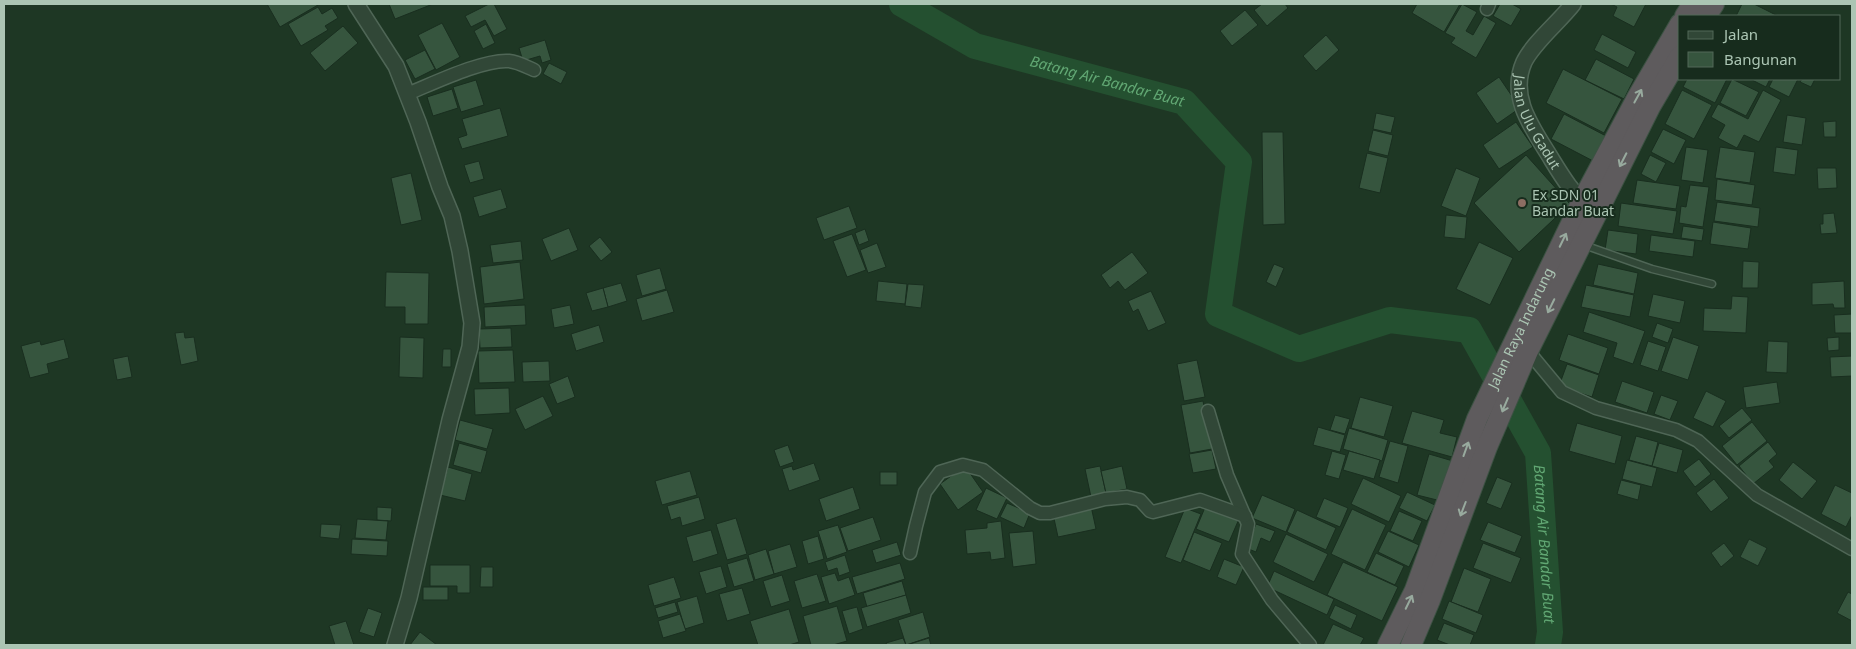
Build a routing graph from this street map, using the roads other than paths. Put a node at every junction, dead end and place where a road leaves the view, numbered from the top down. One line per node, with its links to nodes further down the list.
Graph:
1 (356, 4): 10 (street)
2 (1573, 4): 11 (street, Jalan Ulu Gadut)
3 (1692, 4): 5 (highway)
4 (1714, 4): 6 (highway)
5 (1686, 15)
6 (1707, 15)
7 (1678, 27): 11 (highway, Jalan Raya Indarung, one-way to 7)
8 (1678, 59): 11 (highway, Jalan Raya Indarung, one-way to 11)
9 (534, 70): 10 (street)
10 (407, 94): 19 (street)
11 (1589, 207): 12 (highway, Jalan Raya Indarung); 14 (highway, Jalan Raya Indarung, one-way to 11)
12 (1581, 244): 13 (lane); 14 (highway, Jalan Raya Indarung, one-way to 14)
13 (1712, 284)
14 (1521, 354): 17 (street); 21 (highway, Jalan Raya Indarung, one-way to 14); 22 (highway, Jalan Raya Indarung, one-way to 22)
15 (1208, 411): 16 (street)
16 (1245, 516): 18 (street); 20 (street)
17 (1852, 549)
18 (910, 553)
19 (395, 645)
20 (1310, 645)
21 (1388, 645)
22 (1411, 645)

